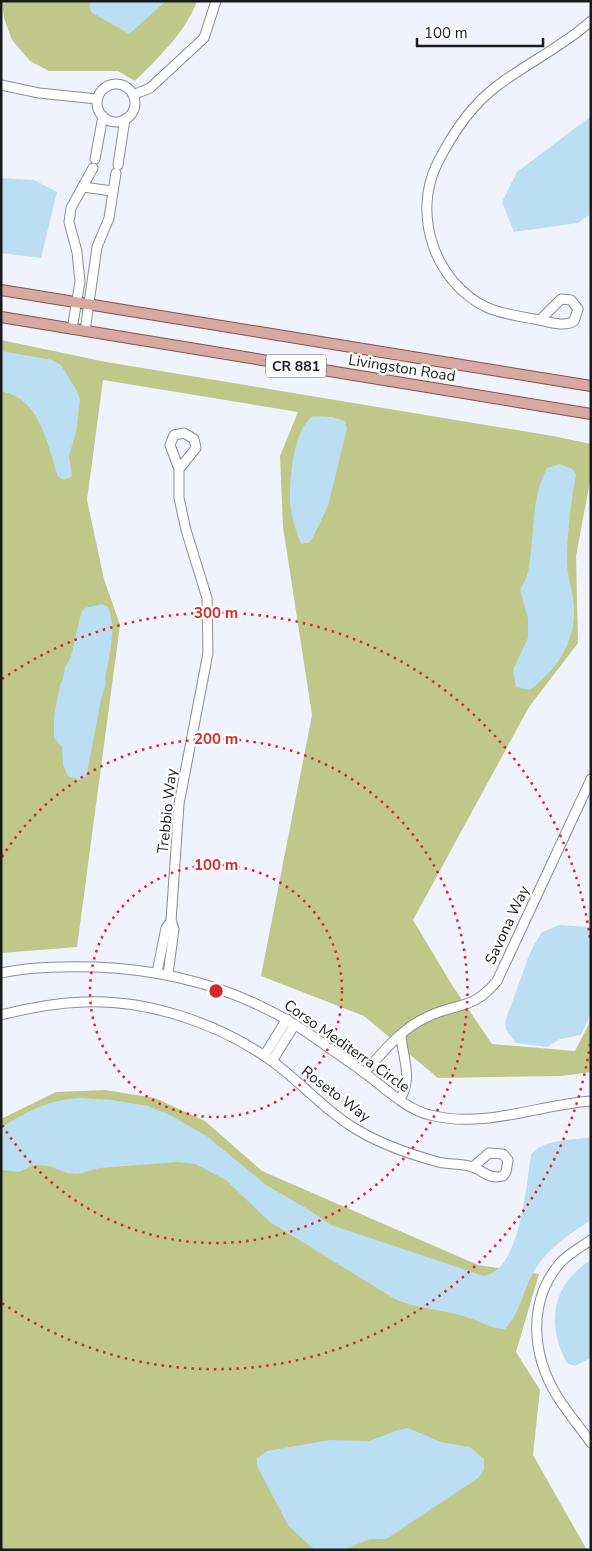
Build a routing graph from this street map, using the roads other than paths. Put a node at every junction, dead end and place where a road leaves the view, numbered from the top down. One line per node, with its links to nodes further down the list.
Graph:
1 (216, 1): 4 (street)
2 (591, 21): 14 (street)
3 (1, 85): 5 (street)
4 (133, 95): 5 (street); 7 (street)
5 (97, 99): 6 (street)
6 (103, 116): 7 (street); 8 (street)
7 (126, 119): 9 (street)
8 (83, 186): 9 (street); 11 (street)
9 (112, 192): 12 (street)
10 (1, 290): 11 (main road, Livingston Road / CR 881)
11 (76, 303): 12 (main road, Livingston Road / CR 881); 15 (street)
12 (88, 305): 16 (street); 17 (main road, Livingston Road / CR 881)
13 (1, 317): 15 (main road, Livingston Road / CR 881)
14 (540, 320)
15 (72, 329): 16 (main road, Livingston Road / CR 881)
16 (85, 331): 18 (main road, Livingston Road / CR 881)
17 (591, 386)
18 (591, 414)
19 (179, 469): 21 (street, Trebbio Way)
20 (591, 779): 27 (street, Savona Way)
21 (171, 921): 22 (street, Trebbio Way); 24 (street, Trebbio Way)
22 (156, 972): 23 (street, Corso Mediterra Circle); 24 (street, Corso Mediterra Circle)
23 (1, 973)
24 (168, 974): 26 (street, Corso Mediterra Circle)
25 (1, 1015): 28 (street, Roseto Way)
26 (291, 1021): 28 (street); 29 (street, Corso Mediterra Circle)
27 (401, 1036): 29 (street, Savona Way); 30 (street)
28 (268, 1058): 32 (street, Roseto Way)
29 (364, 1073): 30 (street, Corso Mediterra Circle)
30 (400, 1099): 31 (street, Corso Mediterra Circle)
31 (591, 1102)
32 (473, 1167)
33 (591, 1240): 34 (street)
34 (591, 1443)

